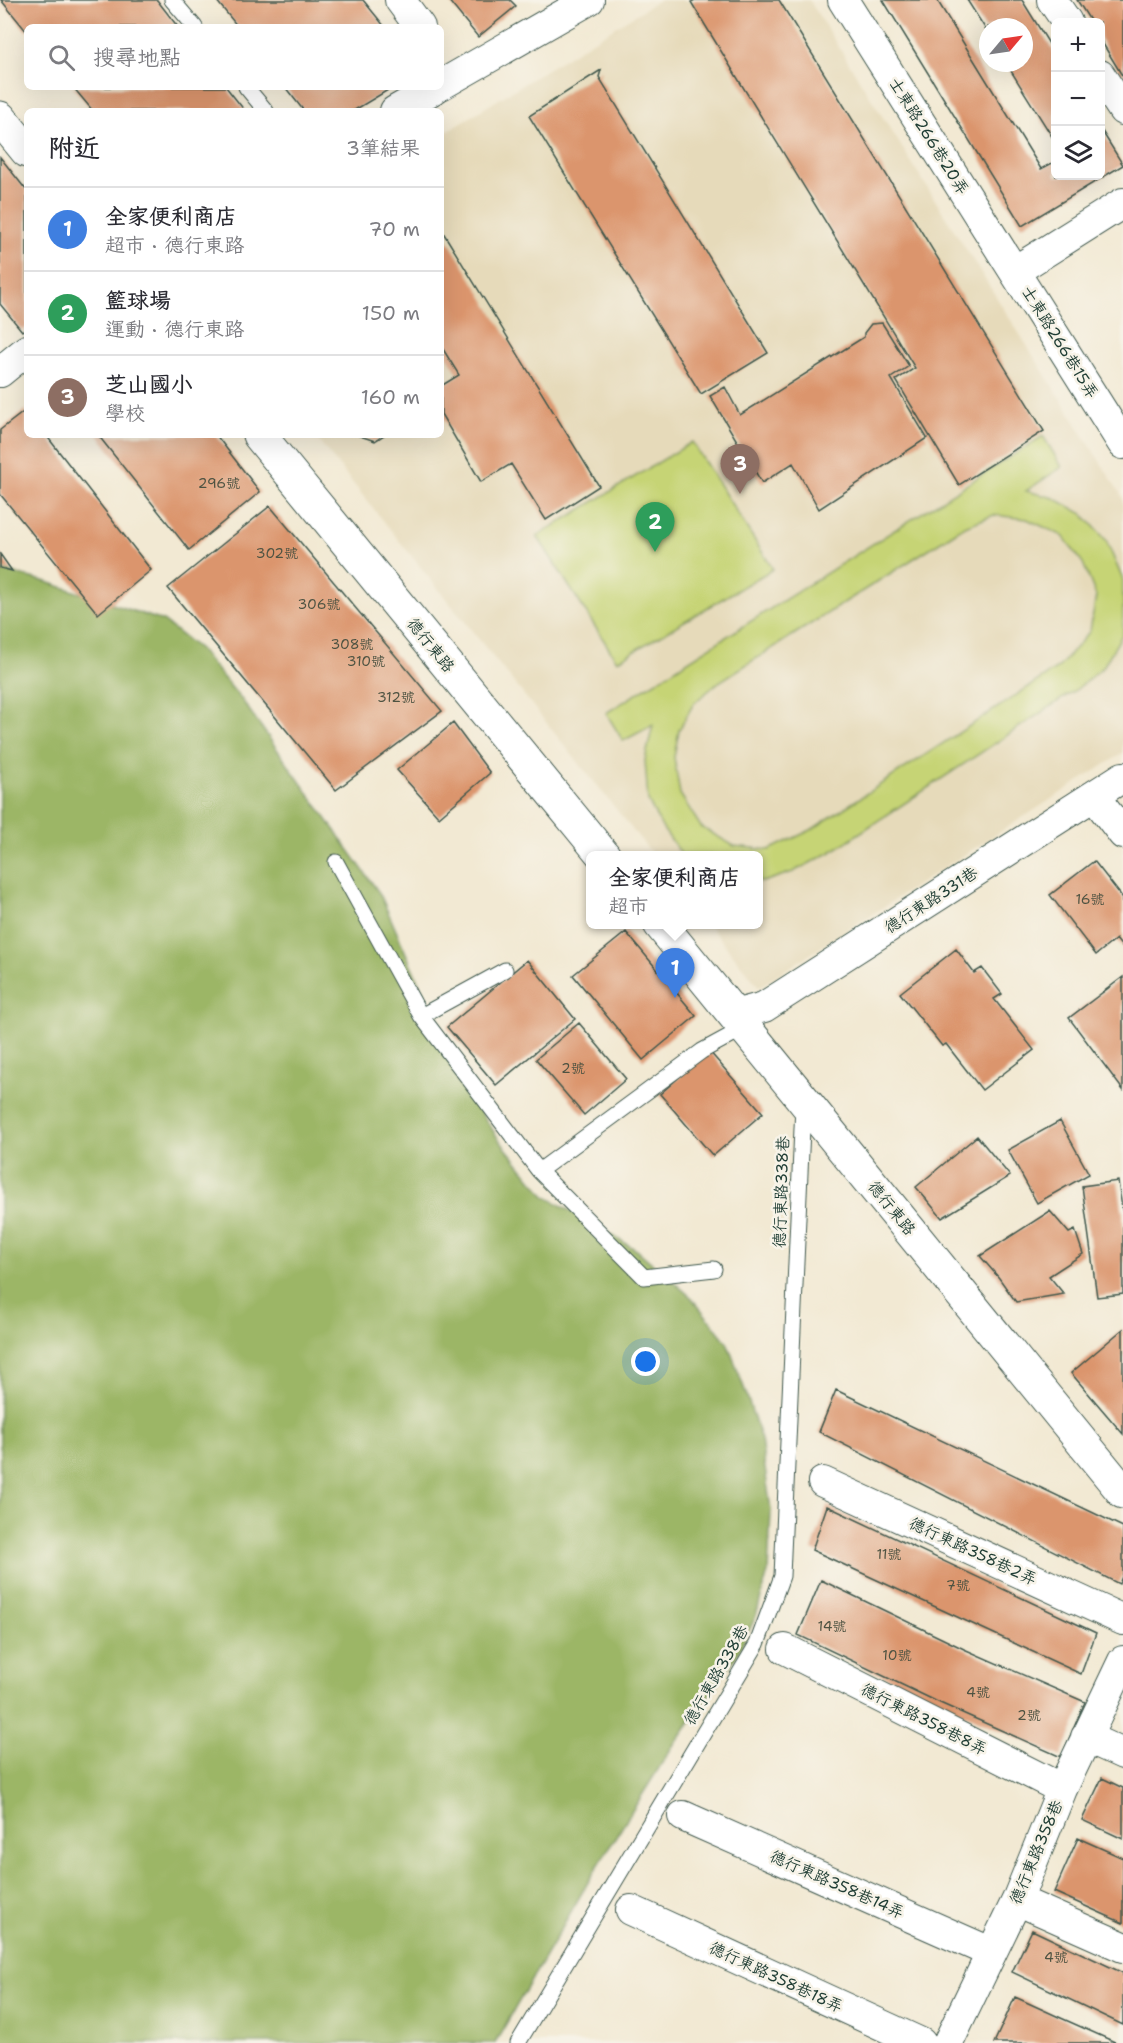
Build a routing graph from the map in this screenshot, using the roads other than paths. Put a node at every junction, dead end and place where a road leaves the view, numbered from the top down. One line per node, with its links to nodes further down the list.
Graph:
1 (172, 0): 7 (lane)
2 (399, 0): 8 (street)
3 (589, 0): 9 (street)
4 (843, 0): 19 (street, 士東路266巷20弄)
5 (1052, 0): 6 (street)
6 (1064, 18)
7 (192, 24)
8 (418, 24)
9 (444, 75)
10 (1105, 81): 15 (street)
11 (248, 90): 13 (lane)
12 (424, 90): 14 (street)
13 (264, 108)
14 (399, 108)
15 (1123, 110)
16 (0, 118): 17 (street)
17 (24, 147)
18 (1123, 203): 19 (street)
19 (1015, 271): 23 (street, 士東路266巷15弄)
20 (24, 352): 21 (street)
21 (0, 372)
22 (261, 438): 27 (street, 德行東路)
23 (1123, 444)
24 (1123, 777): 25 (street, 德行東路331巷)
25 (1094, 796): 26 (street); 32 (street, 德行東路331巷)
26 (1123, 834)
27 (601, 851)
28 (336, 862): 31 (lane)
29 (664, 929): 32 (street, 德行東路)
30 (504, 970): 31 (lane)
31 (421, 1016): 34 (lane)
32 (740, 1021): 33 (street, 德行東路); 34 (lane)
33 (803, 1100): 37 (street, 德行東路); 49 (lane, 德行東路338巷)
34 (539, 1171): 35 (lane)
35 (714, 1269)
36 (823, 1482): 38 (street, 德行東路358巷2弄)
37 (1123, 1492)
38 (1123, 1620)
39 (785, 1649): 43 (street, 德行東路358巷8弄)
40 (1123, 1661): 41 (street, 德行東路358巷)
41 (1086, 1737): 42 (street); 43 (street, 德行東路358巷)
42 (1123, 1754)
43 (1062, 1789): 45 (street, 德行東路358巷)
44 (683, 1816): 48 (street, 德行東路358巷14弄)
45 (1017, 1900): 47 (street); 48 (street, 德行東路358巷)
46 (631, 1911): 50 (street, 德行東路358巷18弄)
47 (1123, 1947)
48 (990, 1952): 51 (street, 德行東路358巷)
49 (518, 2043)
50 (921, 2043)
51 (948, 2043)

